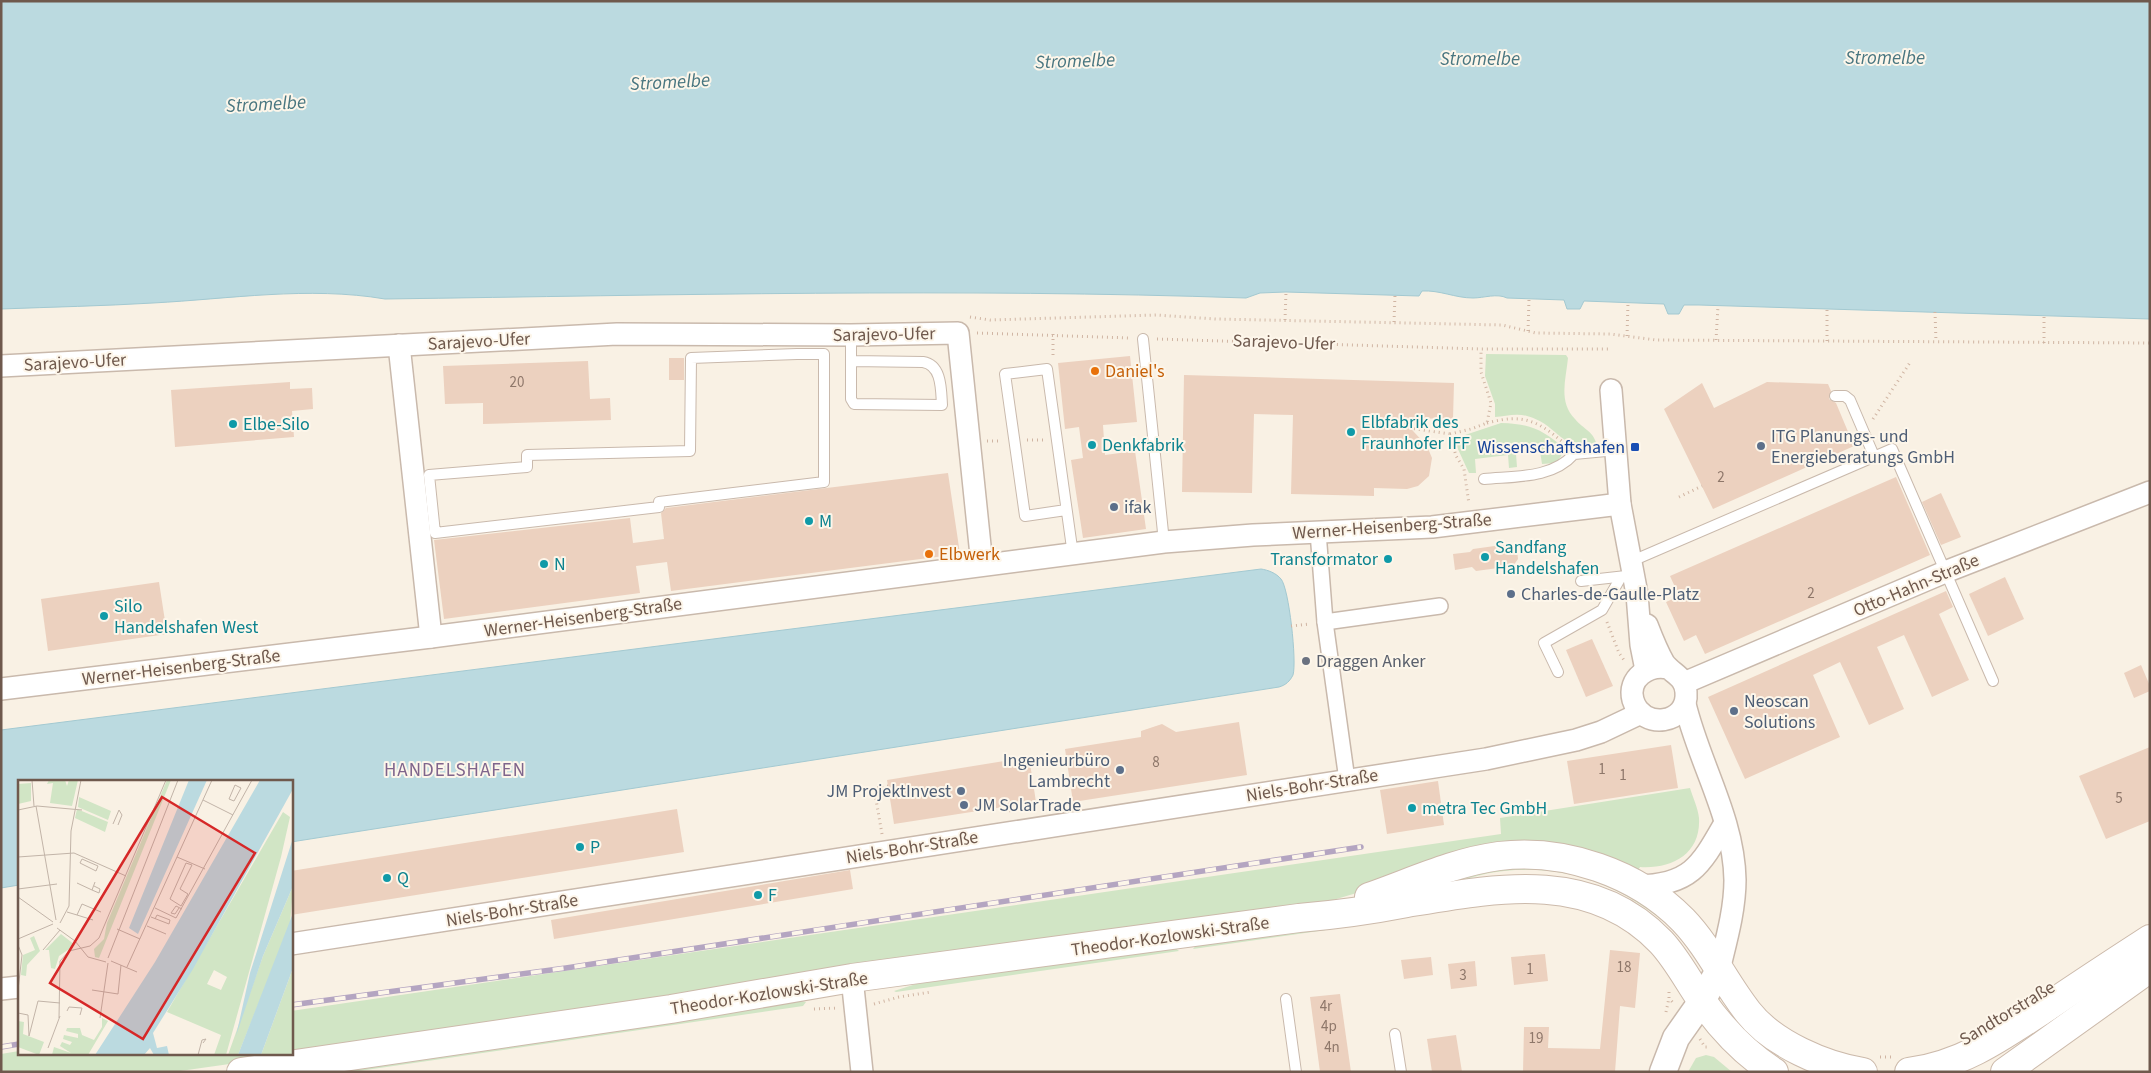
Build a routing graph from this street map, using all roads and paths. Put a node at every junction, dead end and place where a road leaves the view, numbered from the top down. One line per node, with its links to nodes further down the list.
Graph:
1 (1286, 292): 9 (path)
2 (1395, 296): 10 (path)
3 (1529, 299): 12 (path)
4 (1628, 302): 15 (path)
5 (1718, 306): 17 (path)
6 (1827, 309): 18 (path)
7 (1935, 312): 19 (path)
8 (2044, 315): 20 (path)
9 (1285, 320): 10 (path); 11 (path)
10 (1394, 322): 12 (path)
11 (962, 325): 13 (path, Sarajevo-Ufer); 14 (street, Sarajevo-Ufer); 49 (street, Sarajevo-Ufer)
12 (1528, 331): 15 (path)
13 (1053, 334): 16 (path, Sarajevo-Ufer); 29 (path)
14 (851, 336): 22 (street, Sarajevo-Ufer); 26 (lane)
15 (1627, 336): 17 (path)
16 (1143, 339): 23 (path, Sarajevo-Ufer); 47 (lane)
17 (1716, 340): 18 (path)
18 (1827, 341): 19 (path)
19 (1936, 342): 20 (path)
20 (2044, 343): 21 (path)
21 (2150, 343)
22 (399, 345): 28 (street, Sarajevo-Ufer); 57 (street)
23 (1481, 349): 24 (path, Sarajevo-Ufer); 32 (path)
24 (1611, 349)
25 (824, 354): 25 (lane)
26 (851, 361): 26 (lane)
27 (1911, 362): 34 (path)
28 (1, 366)
29 (1046, 368): 44 (lane); 44 (lane)
30 (1611, 390): 36 (street)
31 (1835, 396): 34 (lane)
32 (1487, 423): 35 (path); 37 (path)
33 (1409, 428): 35 (path)
34 (1864, 433): 38 (lane)
35 (1450, 434): 45 (path)
36 (1617, 450): 37 (lane); 43 (street)
37 (1574, 454): 39 (lane)
38 (1874, 456): 50 (lane); 51 (lane)
39 (1484, 480)
40 (1702, 486): 42 (path)
41 (2150, 492): 50 (street, Otto-Hahn-Straße)
42 (1679, 497)
43 (1620, 504): 45 (street, Werner-Heisenberg-Straße); 51 (street)
44 (1066, 510): 48 (lane)
45 (1471, 522): 46 (street, Werner-Heisenberg-Straße)
46 (1318, 532): 47 (street, Werner-Heisenberg-Straße); 55 (street)
47 (1164, 542): 48 (street, Werner-Heisenberg-Straße)
48 (1073, 555): 49 (street, Werner-Heisenberg-Straße)
49 (982, 565): 57 (street, Werner-Heisenberg-Straße)
50 (1945, 572): 61 (lane); 63 (street, Otto-Hahn-Straße)
51 (1631, 576): 52 (lane); 54 (lane); 58 (street); 59 (street)
52 (1581, 582)
53 (1440, 606): 55 (street)
54 (1602, 610): 58 (path); 60 (lane)
55 (1320, 622): 56 (path); 67 (street)
56 (1291, 626)
57 (431, 637): 62 (street, Werner-Heisenberg-Straße)
58 (1637, 666): 59 (street); 64 (street)
59 (1668, 668): 63 (street)
60 (1558, 672)
61 (1994, 681)
62 (1, 689)
63 (1684, 693): 65 (street); 66 (street)
64 (1637, 706): 65 (street); 67 (street, Niels-Bohr-Straße)
65 (1668, 720): 66 (street)
66 (1703, 763): 71 (street)
67 (1347, 780): 72 (street, Niels-Bohr-Straße)
68 (888, 786): 72 (path)
69 (1010, 806): 70 (path)
70 (1011, 814)
71 (1725, 823): 73 (street); 78 (street)
72 (884, 852): 76 (street, Niels-Bohr-Straße)
73 (1638, 886): 74 (main road, Theodor-Kozlowski-Straße); 78 (main road, Theodor-Kozlowski-Straße)
74 (1298, 918): 79 (main road, Theodor-Kozlowski-Straße); 83 (main road, Theodor-Kozlowski-Straße)
75 (2150, 939): 86 (main road, Sandtorstraße)
76 (292, 944)
77 (2150, 968): 93 (main road)
78 (1719, 970): 83 (street); 85 (main road)
79 (852, 978): 87 (main road, Theodor-Kozlowski-Straße); 88 (street)
80 (18, 987): 81 (street)
81 (1, 989)
82 (1286, 999): 89 (lane)
83 (1702, 1000): 91 (street); 92 (main road)
84 (1395, 1034): 90 (lane)
85 (1870, 1064): 86 (path)
86 (1903, 1064)
87 (241, 1072)
88 (862, 1072)
89 (1296, 1072)
90 (1401, 1072)
91 (1663, 1072)
92 (1774, 1072)
93 (2005, 1072)

